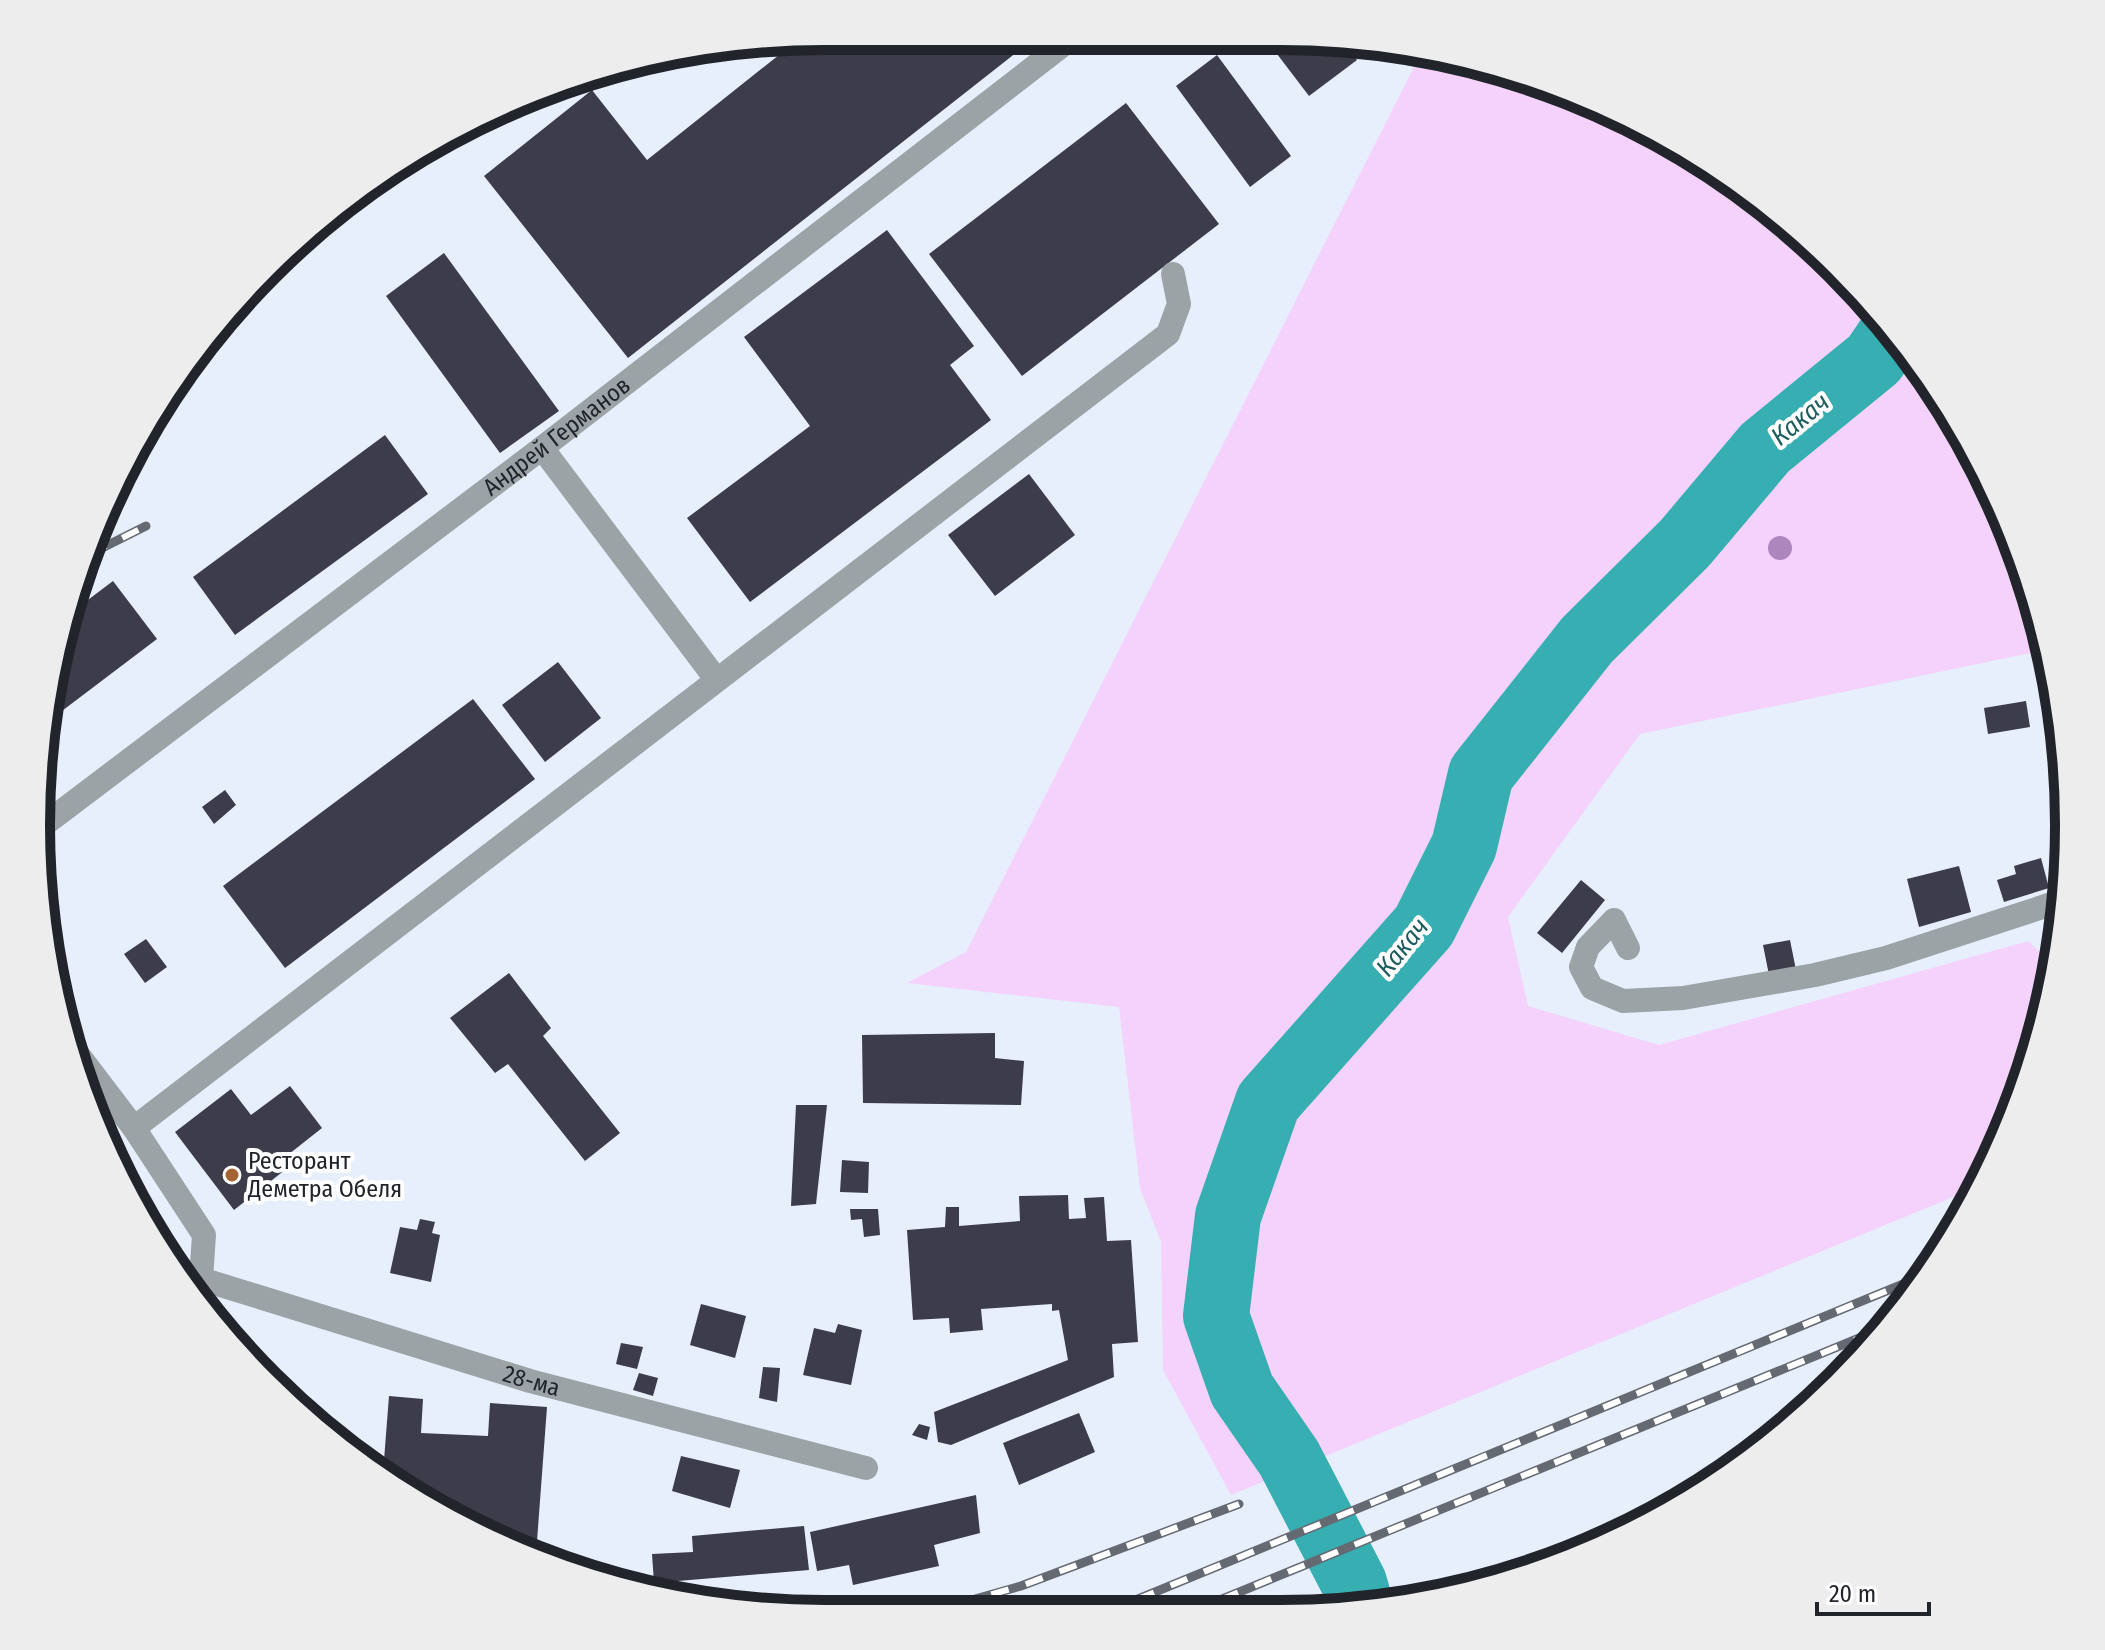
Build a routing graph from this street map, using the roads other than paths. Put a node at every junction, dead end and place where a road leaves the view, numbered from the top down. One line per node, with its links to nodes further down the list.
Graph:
1 (1056, 50): 3 (street, Андрей Германов)
2 (1173, 274): 4 (street)
3 (542, 448): 4 (street); 5 (street, Андрей Германов)
4 (716, 679): 9 (street)
5 (50, 820)
6 (2050, 905): 7 (street)
7 (1628, 948)
8 (90, 1070): 9 (street)
9 (134, 1128): 10 (street)
10 (198, 1280)
11 (203, 1287): 12 (street, 28-ма)
12 (866, 1468)

